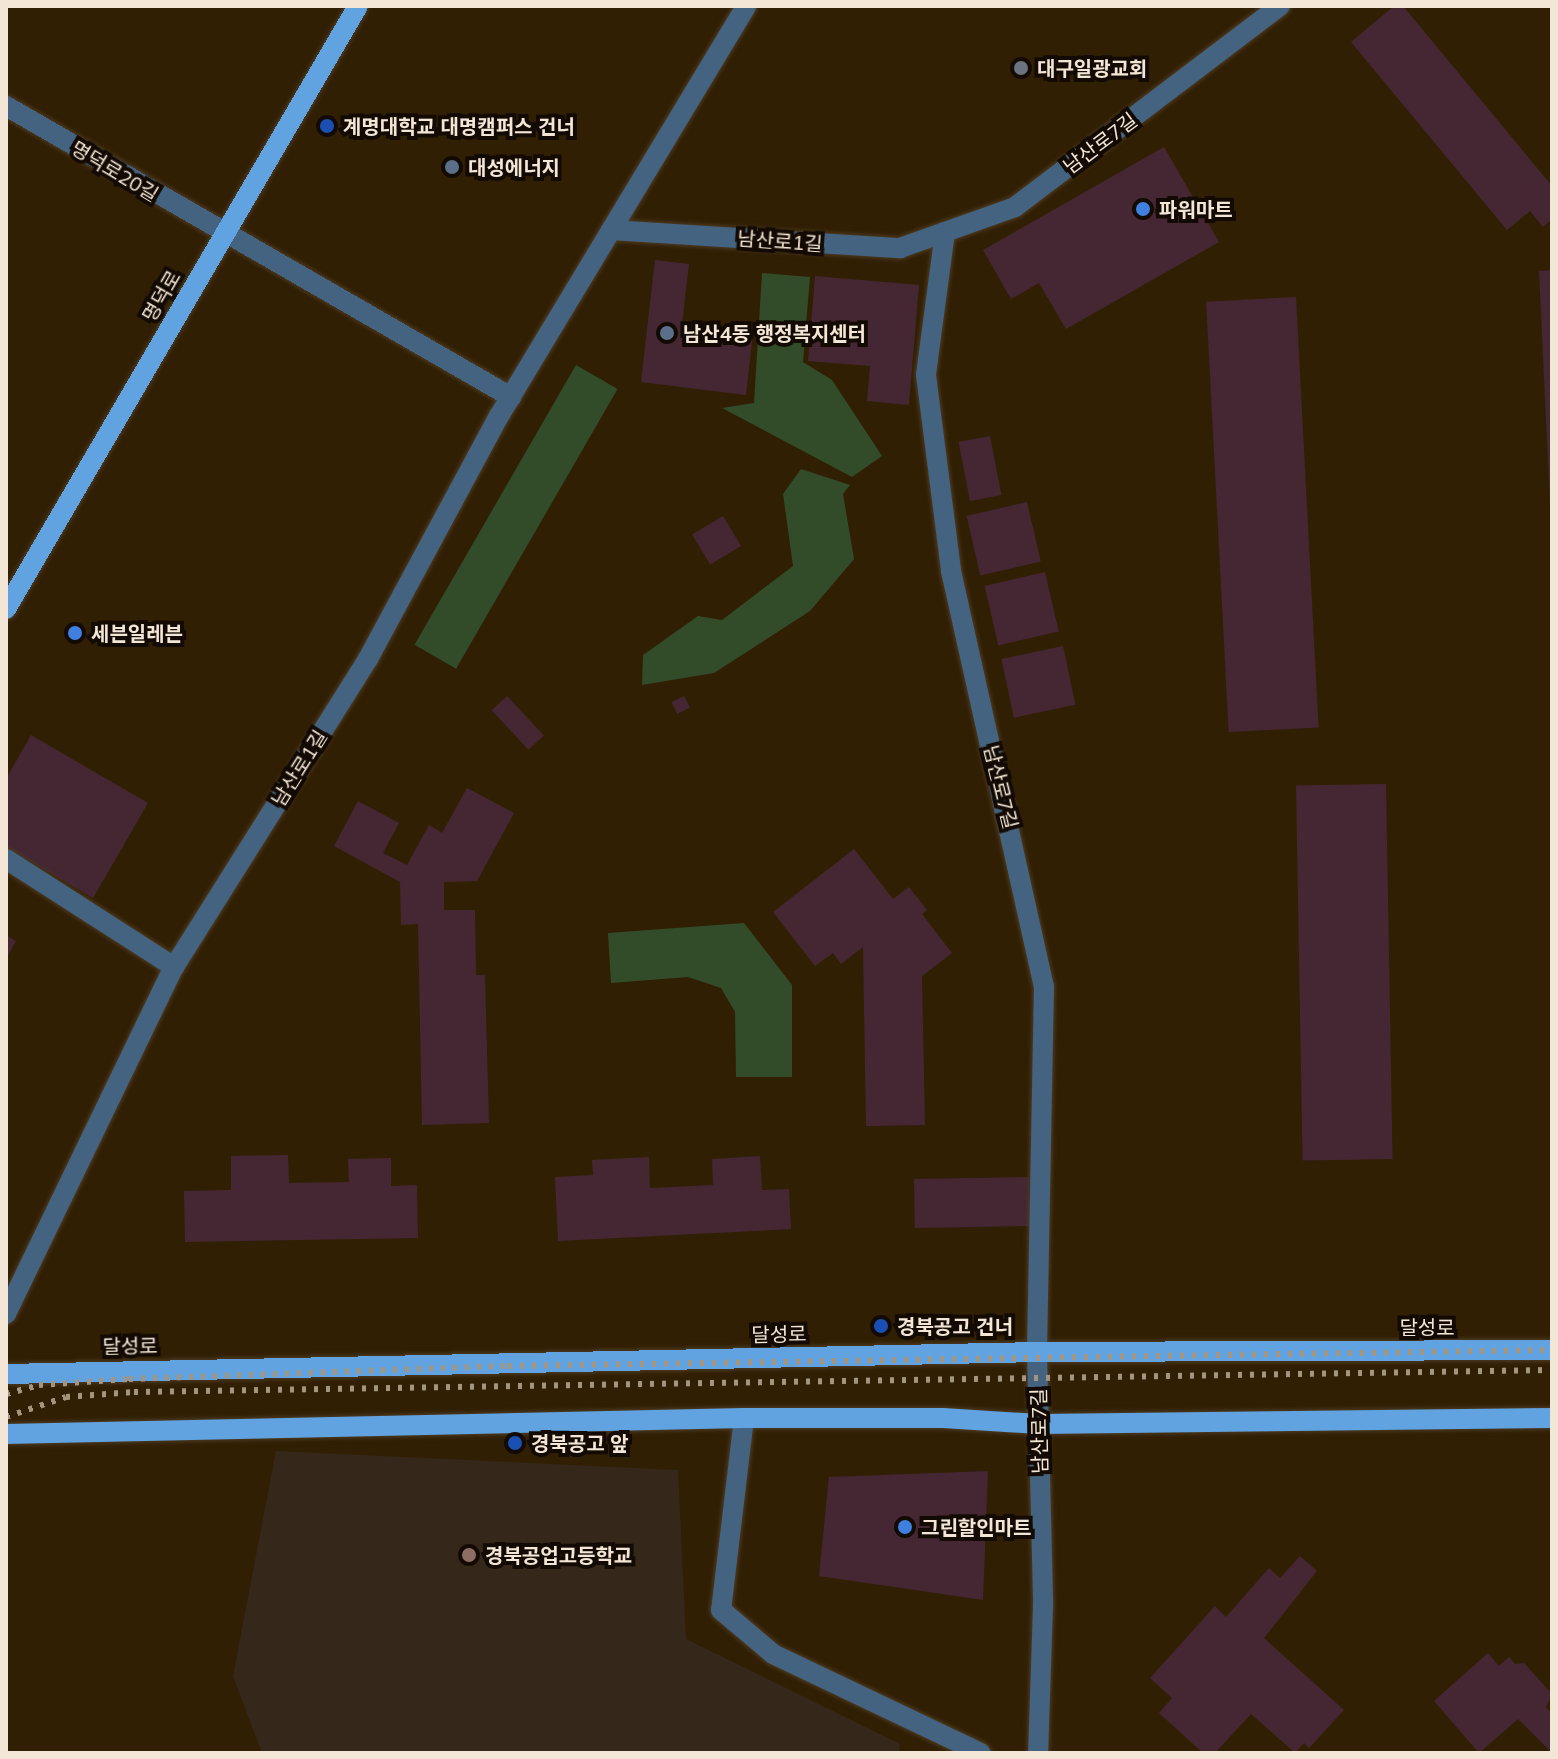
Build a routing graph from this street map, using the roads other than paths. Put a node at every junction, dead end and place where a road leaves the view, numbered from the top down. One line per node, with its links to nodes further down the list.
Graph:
1 (358, 6): 7 (main road, 명덕로)
2 (746, 6): 5 (street, 남산로1길)
3 (1280, 6): 6 (street, 남산로7길)
4 (6, 106): 7 (street, 명덕로20길)
5 (611, 230): 6 (street, 남산로1길); 8 (street, 남산로1길)
6 (945, 232): 14 (street, 남산로7길)
7 (224, 236): 8 (street, 명덕로20길); 9 (main road, 명덕로)
8 (511, 397): 11 (street, 남산로1길)
9 (6, 609)
10 (6, 859): 11 (street)
11 (174, 967): 12 (street, 남산로1길)
12 (6, 1314)
13 (1552, 1350): 14 (main road, 달성로)
14 (1037, 1352): 15 (main road, 달성로); 18 (street, 남산로7길)
15 (6, 1374)
16 (744, 1418): 18 (main road); 19 (main road); 20 (street)
17 (1552, 1418): 18 (main road)
18 (1039, 1424): 21 (street, 남산로7길)
19 (6, 1434)
20 (981, 1753)
21 (1038, 1753)

